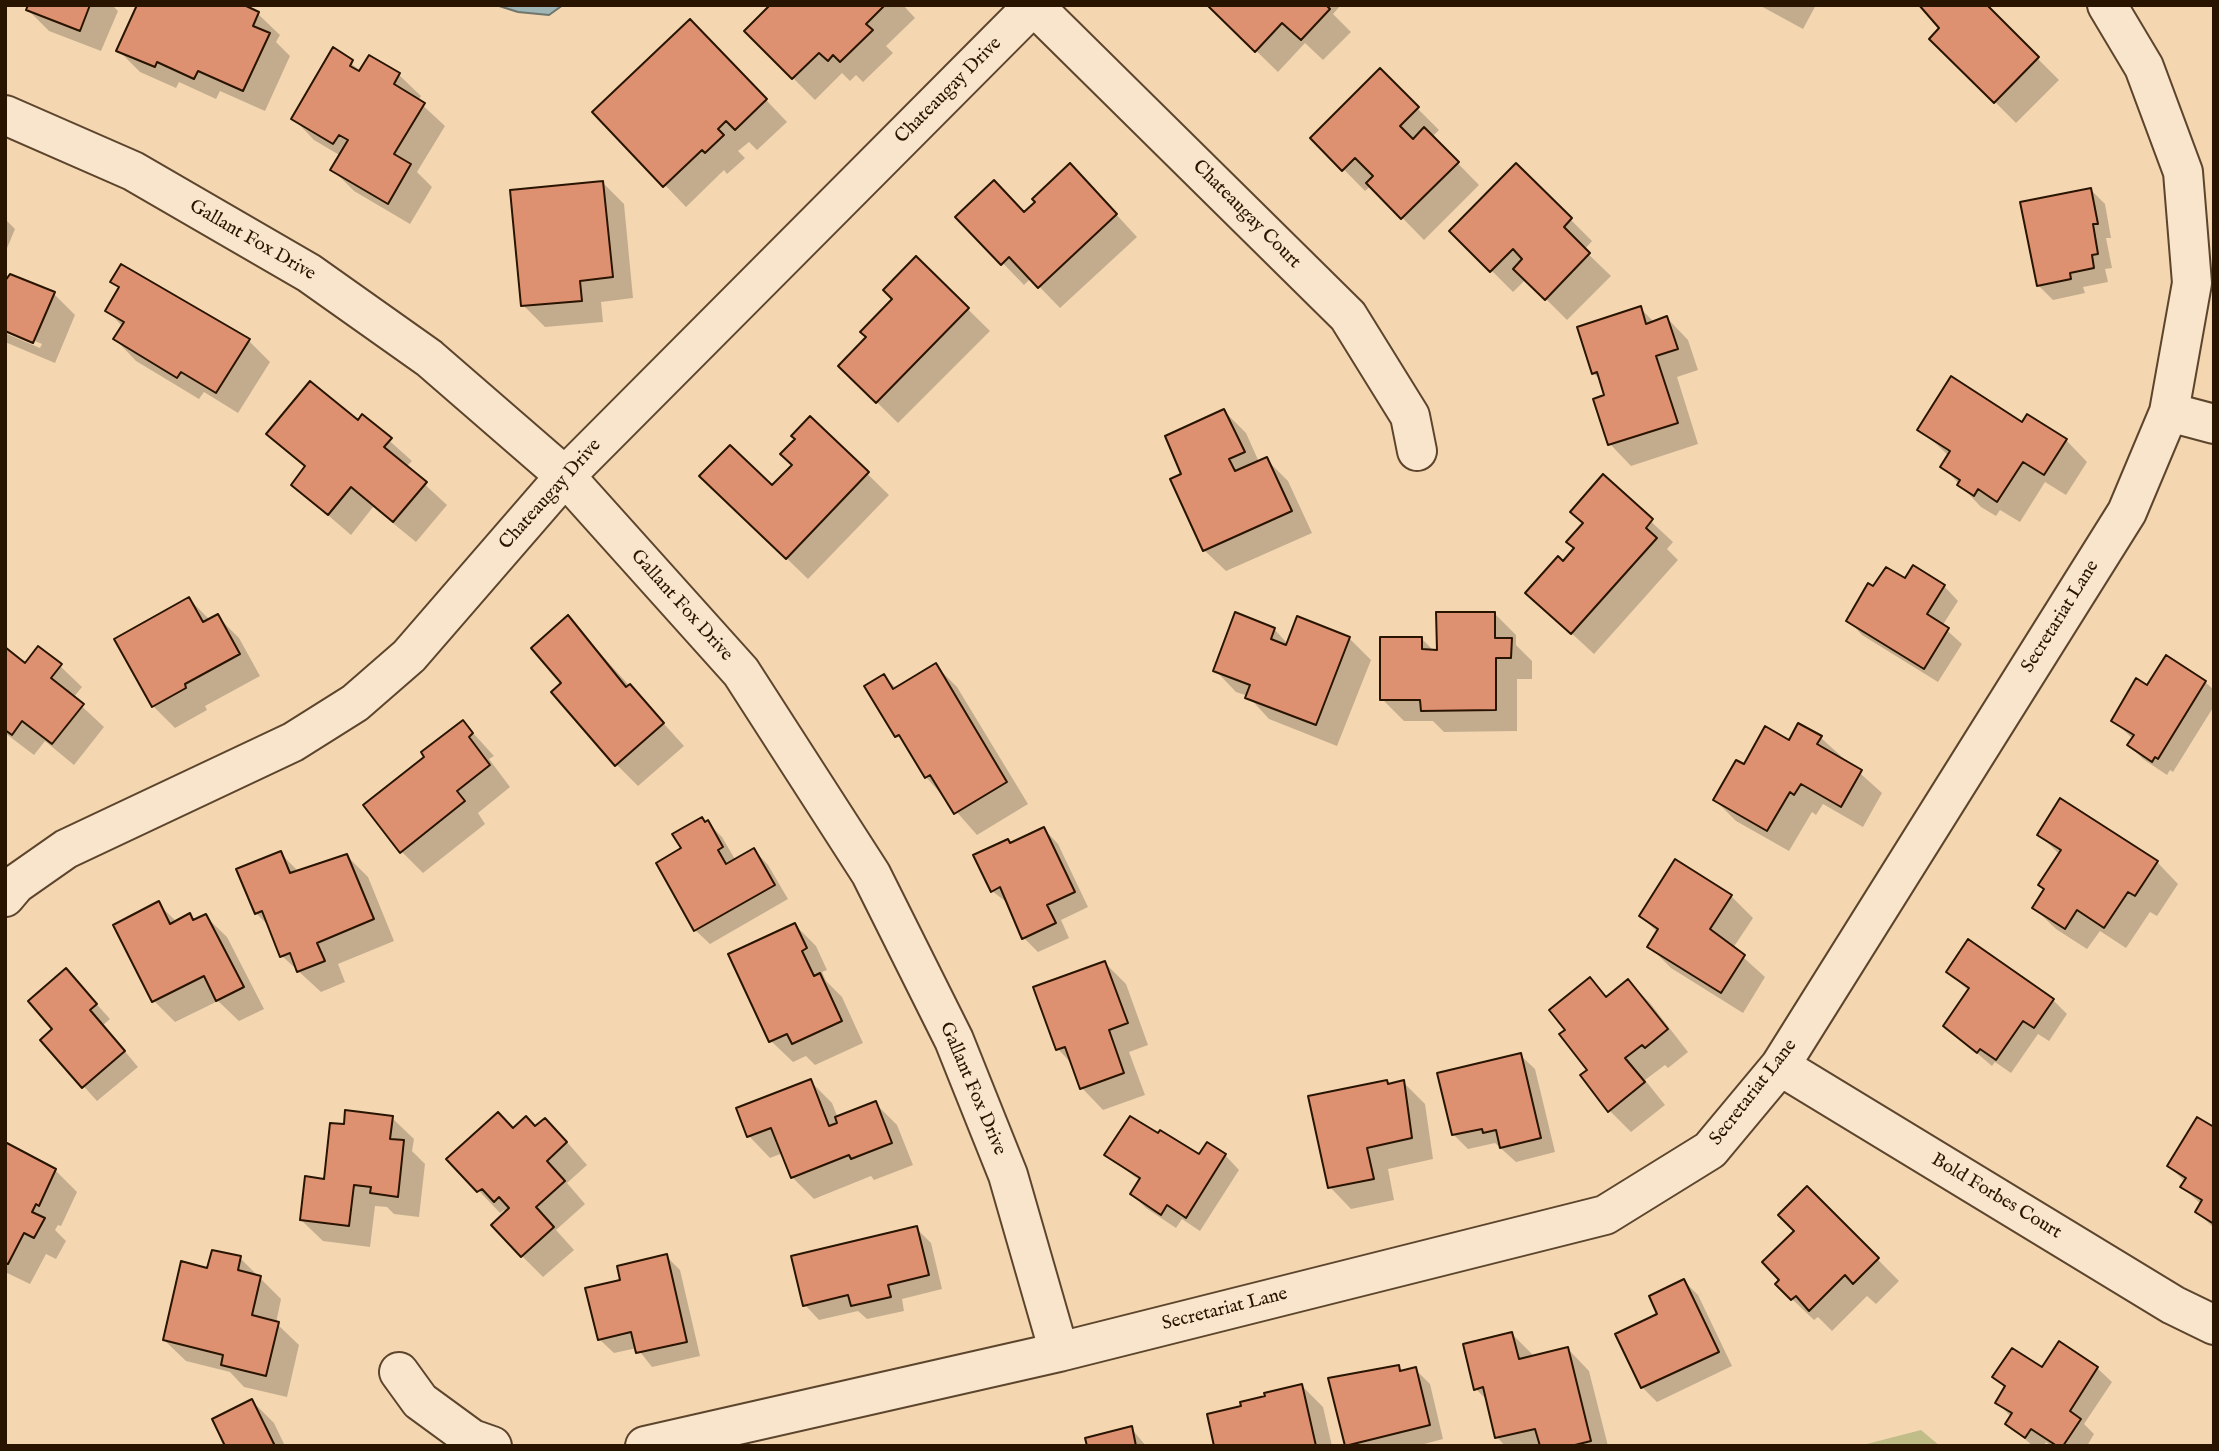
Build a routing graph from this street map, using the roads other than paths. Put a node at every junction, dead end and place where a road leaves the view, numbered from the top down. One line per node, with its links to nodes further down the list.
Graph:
1 (1034, 5): 6 (street, Chateaugay Court); 7 (street, Chateaugay Drive)
2 (2107, 5): 4 (street, Secretariat Lane)
3 (5, 115): 7 (street, Gallant Fox Drive)
4 (2169, 412): 5 (street); 9 (street, Secretariat Lane)
5 (2214, 424)
6 (1418, 451)
7 (565, 476): 8 (street, Chateaugay Drive); 11 (street, Gallant Fox Drive)
8 (9, 885)
9 (1780, 1066): 10 (street, Bold Forbes Court); 11 (street, Secretariat Lane)
10 (2214, 1325)
11 (1059, 1352): 14 (street, Secretariat Lane)
12 (399, 1372): 13 (street)
13 (492, 1446)
14 (645, 1446)

